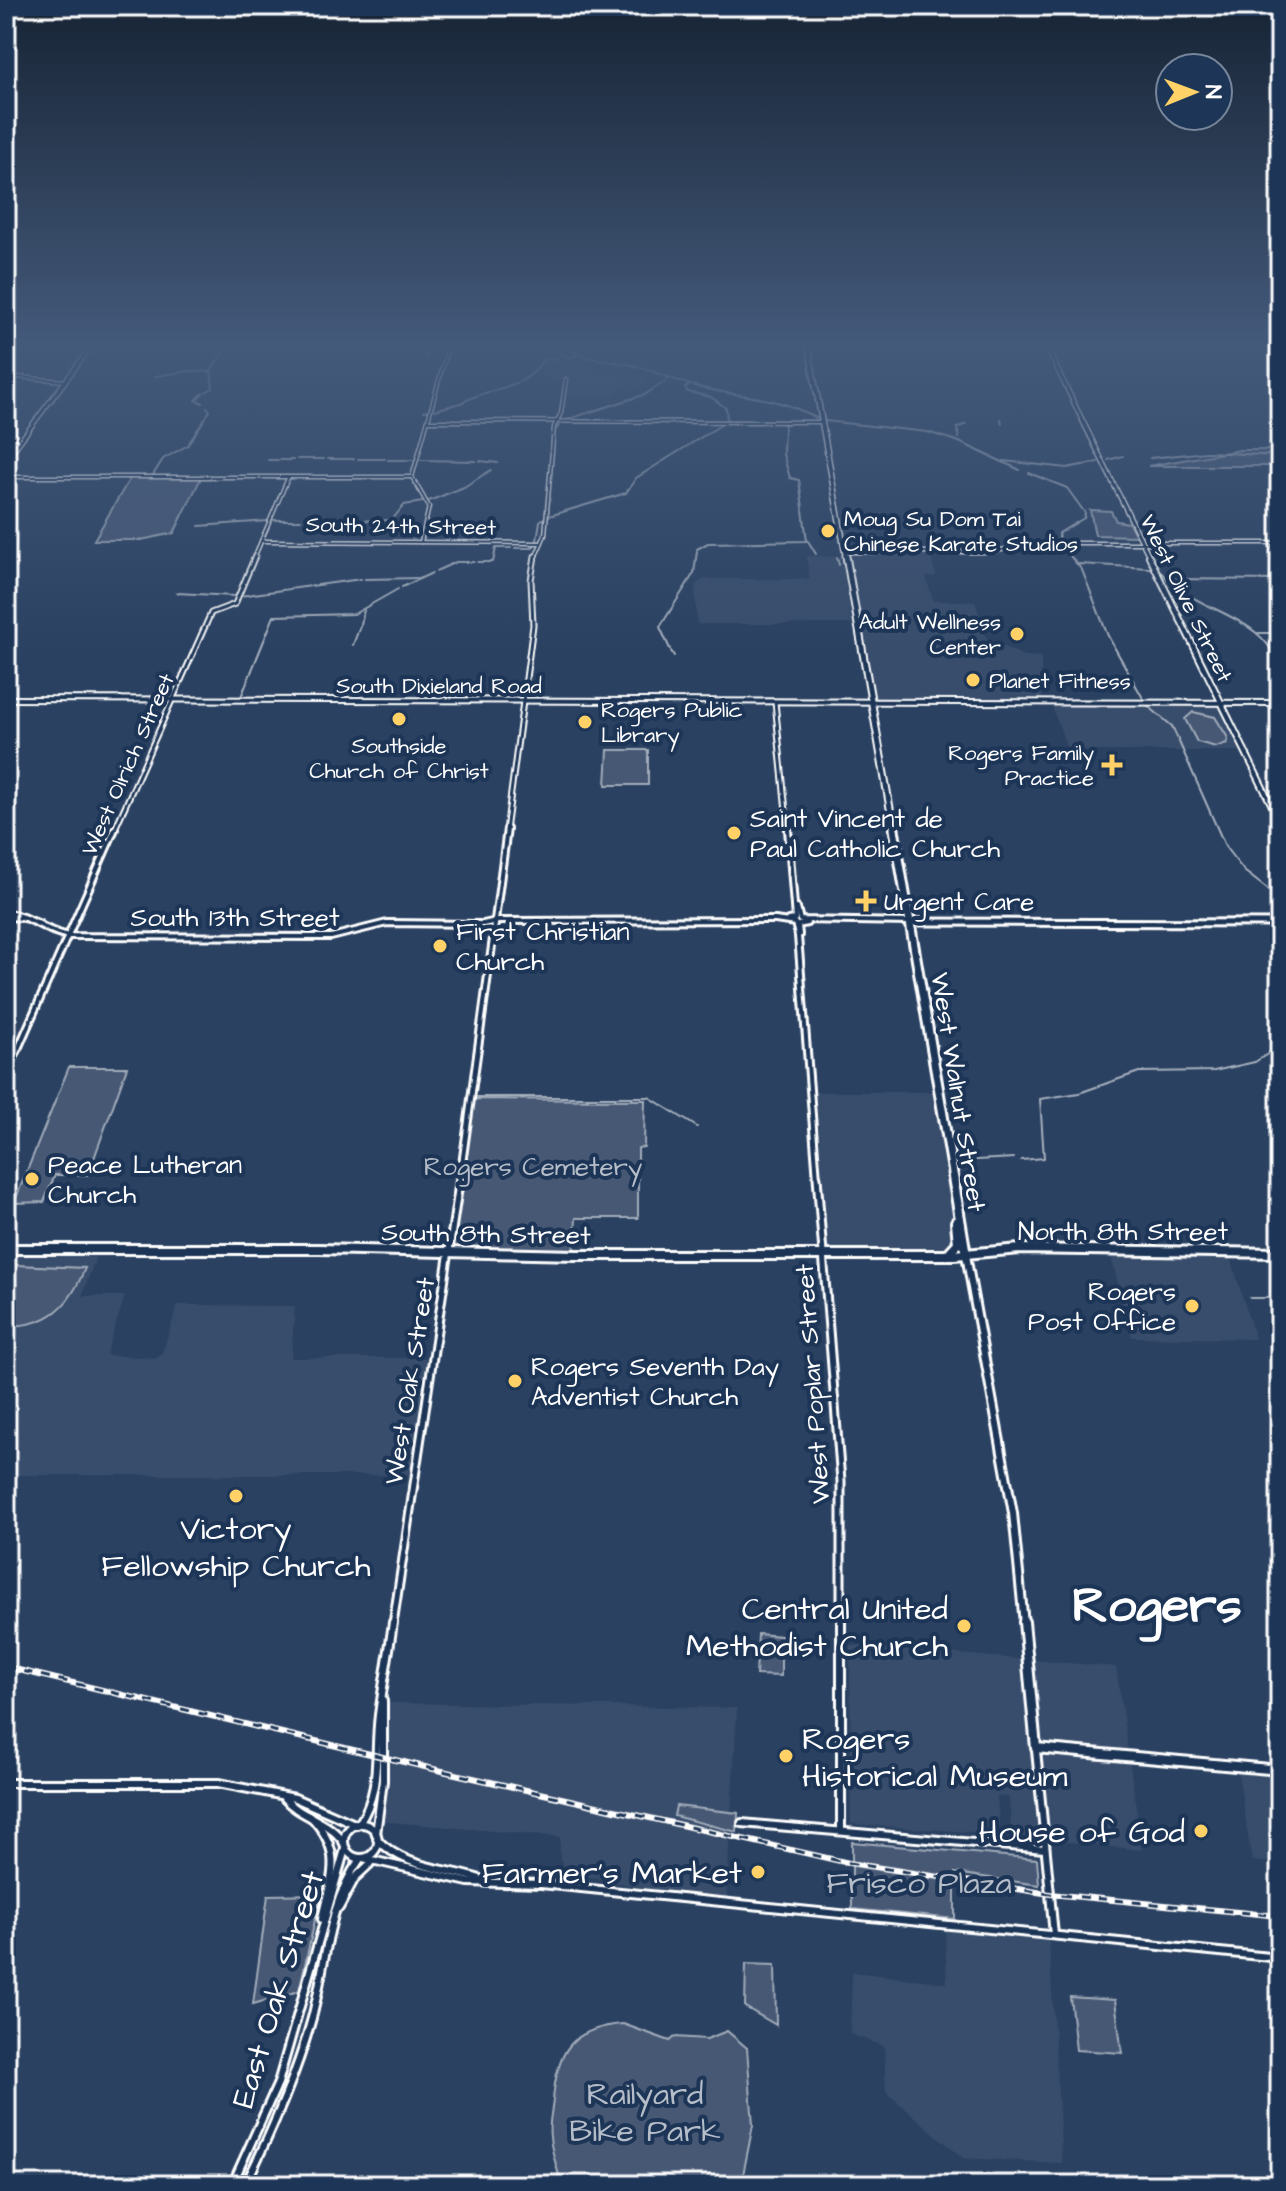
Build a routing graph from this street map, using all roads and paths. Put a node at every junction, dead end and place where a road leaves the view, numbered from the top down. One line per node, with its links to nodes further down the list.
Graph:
1 (421, 446): 6 (street)
2 (553, 446): 10 (street, West Oak Street)
3 (825, 446): 13 (main road, West Walnut Street)
4 (1095, 446): 11 (main road, West Olive Street)
5 (6, 477): 7 (street)
6 (412, 477): 7 (street); 9 (street)
7 (288, 478): 8 (street, West Olrich Street)
8 (261, 541): 9 (street, South 24th Street); 15 (street, West Olrich Street)
9 (421, 542): 10 (street, South 24th Street)
10 (541, 543): 16 (street, West Oak Street)
11 (1142, 543): 12 (street); 13 (street); 19 (main road, West Olive Street)
12 (1280, 543)
13 (844, 552): 18 (main road, West Walnut Street)
14 (6, 699): 15 (main road, South Dixieland Road)
15 (173, 700): 16 (main road, South Dixieland Road); 27 (street, West Olrich Street)
16 (523, 700): 17 (main road, South Dixieland Road); 24 (street, West Oak Street)
17 (775, 702): 18 (main road, South Dixieland Road); 23 (street, West Poplar Street)
18 (871, 702): 19 (main road, South Dixieland Road); 25 (main road, West Walnut Street)
19 (1220, 703): 20 (main road, South Dixieland Road); 21 (main road, West Olive Street)
20 (1280, 703)
21 (1280, 822)
22 (6, 915): 27 (street, South 13th Street)
23 (797, 921): 24 (street, South 13th Street); 25 (street, South 13th Street); 35 (street, West Poplar Street)
24 (493, 922): 27 (street, South 13th Street); 34 (street, West Oak Street)
25 (910, 922): 26 (main road); 29 (main road, West Walnut Street)
26 (1280, 923)
27 (70, 936): 28 (street, West Olrich Street)
28 (6, 1076)
29 (958, 1207): 30 (main road, West Walnut Street); 36 (main road)
30 (963, 1240): 32 (main road); 37 (main road, West Walnut Street)
31 (6, 1249): 34 (main road, South 8th Street)
32 (989, 1252): 33 (main road, North 8th Street); 37 (main road, North 8th Street)
33 (1280, 1253)
34 (449, 1254): 35 (main road, South 8th Street); 38 (street, West Oak Street)
35 (824, 1255): 36 (main road, South 8th Street); 46 (street, West Poplar Street)
36 (947, 1255): 37 (main road, South 8th Street)
37 (966, 1255): 39 (main road, West Walnut Street)
38 (383, 1696): 45 (street, West Oak Street); 47 (street, West Oak Street)
39 (1036, 1748): 40 (main road); 49 (street, West Walnut Street)
40 (1280, 1770)
41 (6, 1783): 42 (street)
42 (284, 1798): 43 (street); 45 (street)
43 (310, 1816): 48 (street); 54 (street)
44 (742, 1823): 46 (street)
45 (358, 1824): 47 (street); 48 (street)
46 (841, 1831): 49 (street)
47 (377, 1836): 50 (street); 52 (street)
48 (344, 1846): 50 (street); 54 (street, East Oak Street)
49 (1045, 1849): 55 (street, West Walnut Street)
50 (361, 1858): 51 (street); 53 (street, East Oak Street)
51 (375, 1860): 52 (street); 53 (street, East Oak Street)
52 (483, 1880): 55 (street)
53 (336, 1914): 58 (street, East Oak Street)
54 (319, 1933): 57 (street, East Oak Street)
55 (1054, 1935): 56 (street)
56 (1280, 1958)
57 (232, 2185)
58 (245, 2185)

